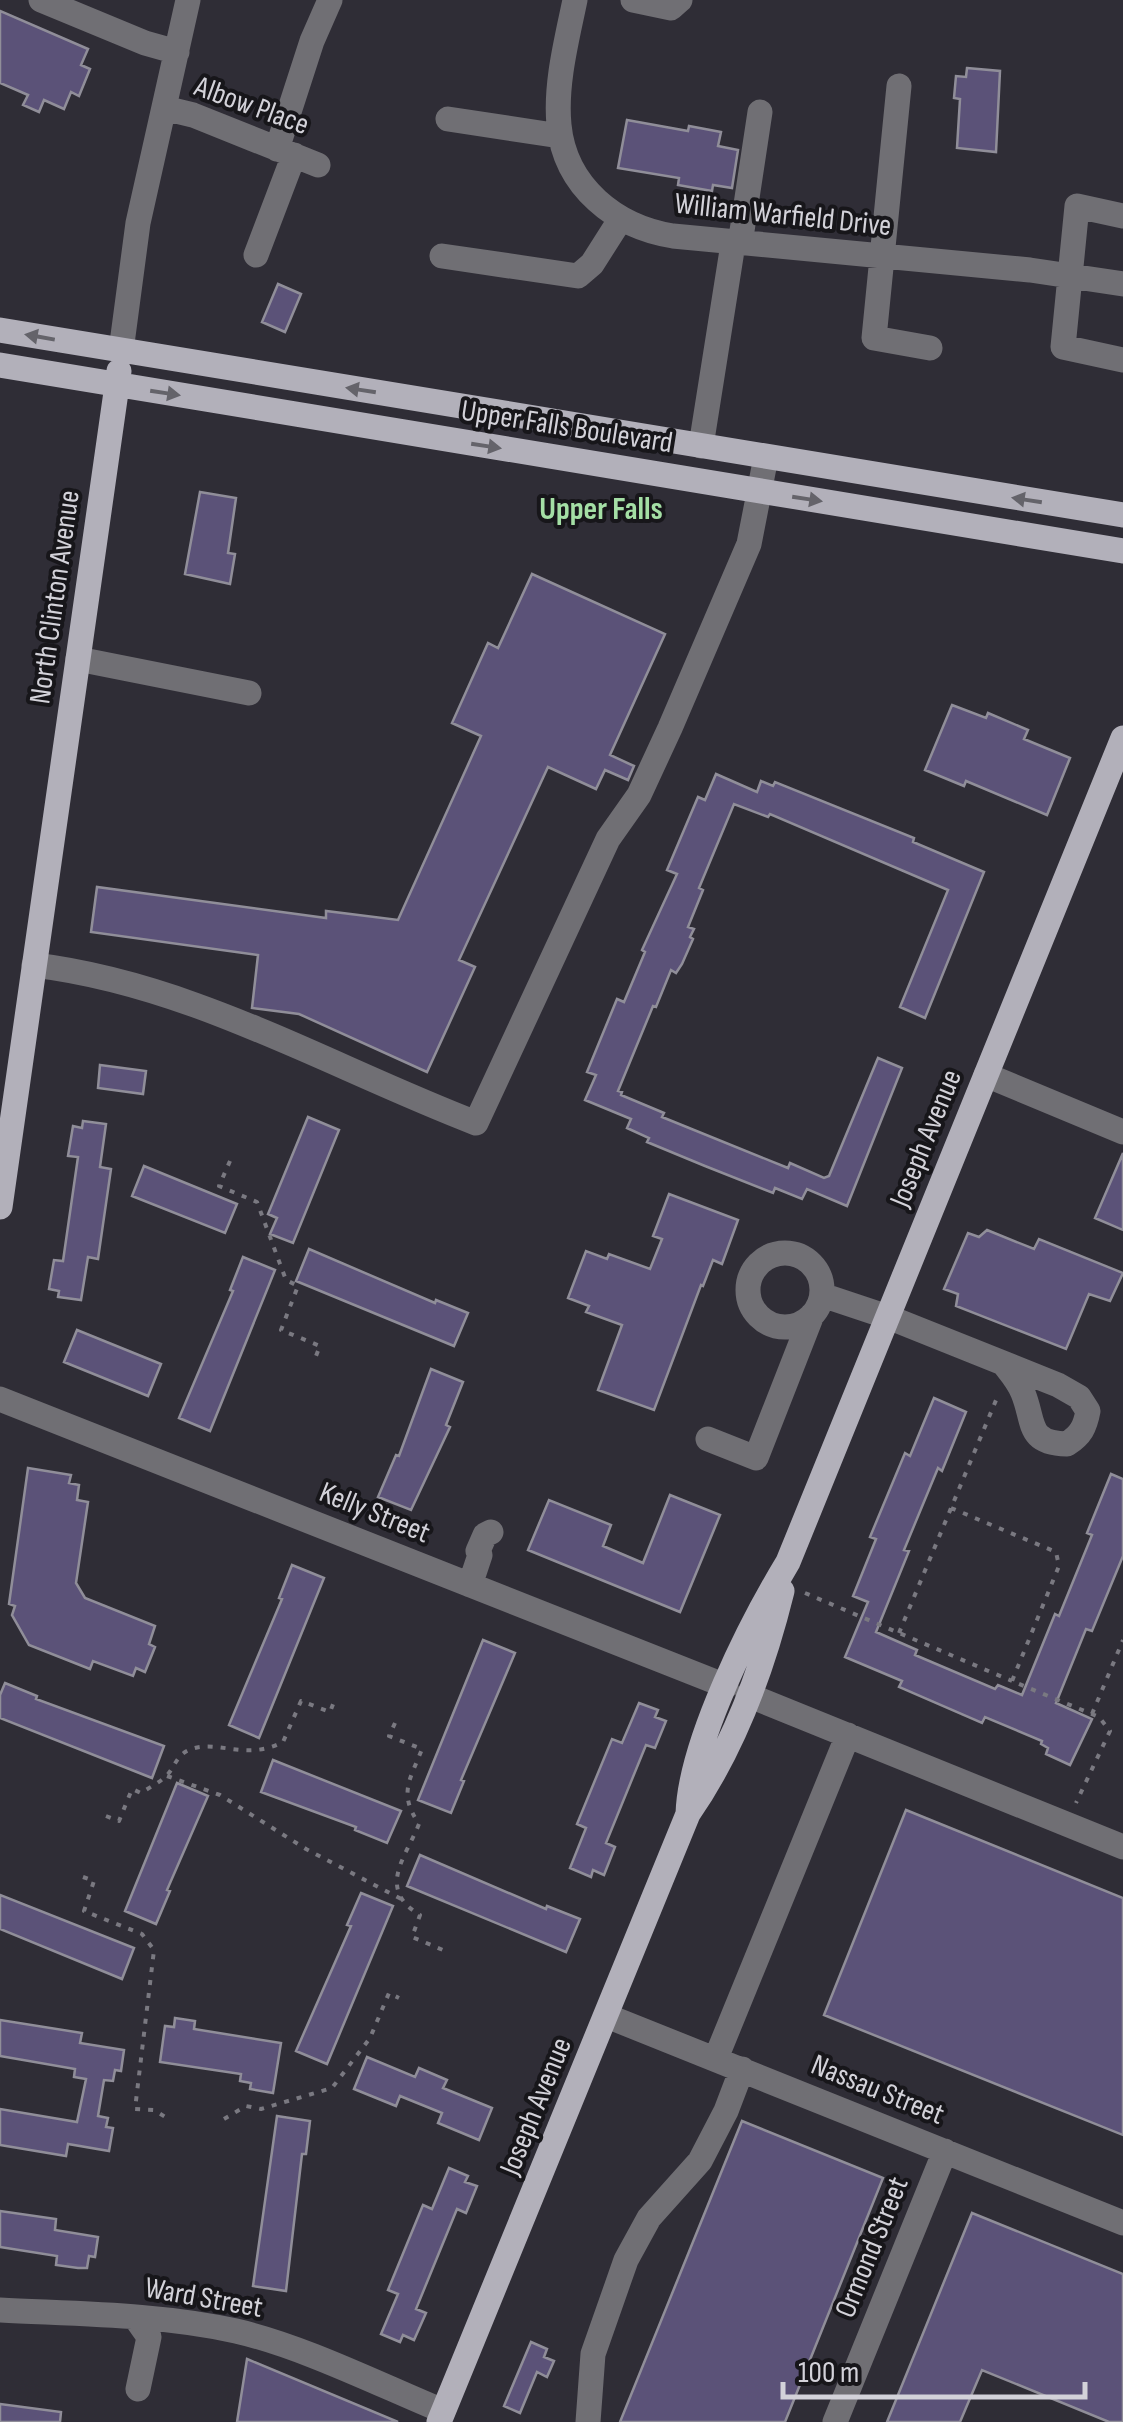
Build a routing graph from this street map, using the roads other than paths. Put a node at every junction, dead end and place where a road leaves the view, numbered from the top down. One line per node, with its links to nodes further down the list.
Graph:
1 (41, 0): 7 (street)
2 (188, 0): 7 (street, North Clinton Avenue)
3 (330, 0): 13 (street)
4 (575, 0): 12 (street, William Warfield Drive)
5 (633, 0): 6 (street)
6 (680, 0)
7 (177, 52): 9 (street, North Clinton Avenue)
8 (900, 86): 19 (street)
9 (164, 108): 13 (street, Albow Place); 24 (street, North Clinton Avenue)
10 (760, 112): 16 (street)
11 (448, 119): 12 (street)
12 (560, 136): 15 (street, William Warfield Drive)
13 (297, 156): 17 (street)
14 (1123, 216): 20 (street)
15 (620, 220): 16 (street, William Warfield Drive); 18 (street)
16 (736, 244): 19 (street, William Warfield Drive); 28 (street)
17 (256, 256)
18 (442, 256)
19 (882, 257): 20 (street, William Warfield Drive); 23 (street)
20 (1072, 276): 21 (street, William Warfield Drive); 25 (street)
21 (1123, 284)
22 (0, 330): 24 (main road, Upper Falls Boulevard, one-way to 22)
23 (930, 348)
24 (121, 351): 27 (main road, North Clinton Avenue); 28 (main road, Upper Falls Boulevard, one-way to 24)
25 (1123, 360)
26 (0, 366): 27 (main road, Upper Falls Boulevard)
27 (117, 385): 30 (main road, Upper Falls Boulevard, one-way to 30); 33 (main road, North Clinton Avenue)
28 (701, 446): 29 (main road, Upper Falls Boulevard)
29 (766, 456): 30 (street); 31 (main road, Upper Falls Boulevard, one-way to 29)
30 (760, 491): 32 (main road, Upper Falls Boulevard, one-way to 32); 36 (street)
31 (1123, 515)
32 (1123, 551)
33 (78, 659): 34 (street); 36 (main road, North Clinton Avenue)
34 (250, 693)
35 (1123, 738): 37 (main road, Joseph Avenue)
36 (34, 964): 38 (main road, North Clinton Avenue)
37 (986, 1075): 39 (street); 41 (main road, Joseph Avenue)
38 (7, 1105): 40 (main road, North Clinton Avenue)
39 (1123, 1132)
40 (0, 1207)
41 (888, 1318): 42 (street); 44 (street); 47 (main road, Joseph Avenue)
42 (1006, 1367)
43 (0, 1399): 46 (street, Kelly Street)
44 (708, 1439)
45 (480, 1555): 46 (street)
46 (470, 1584): 47 (street, Kelly Street)
47 (737, 1691): 48 (street, Kelly Street); 50 (main road, Joseph Avenue)
48 (848, 1735): 49 (street, Kelly Street); 51 (street)
49 (1123, 1846)
50 (607, 2016): 51 (street, Nassau Street); 58 (main road, Joseph Avenue)
51 (716, 2058): 52 (street, Nassau Street)
52 (742, 2068): 53 (street, Nassau Street); 59 (street)
53 (945, 2151): 54 (street, Nassau Street); 60 (street, Ormond Street)
54 (1123, 2224)
55 (0, 2310): 56 (street, Ward Street)
56 (136, 2317): 57 (street); 58 (street, Ward Street)
57 (138, 2389)
58 (441, 2417)
59 (588, 2422)
60 (836, 2422)

